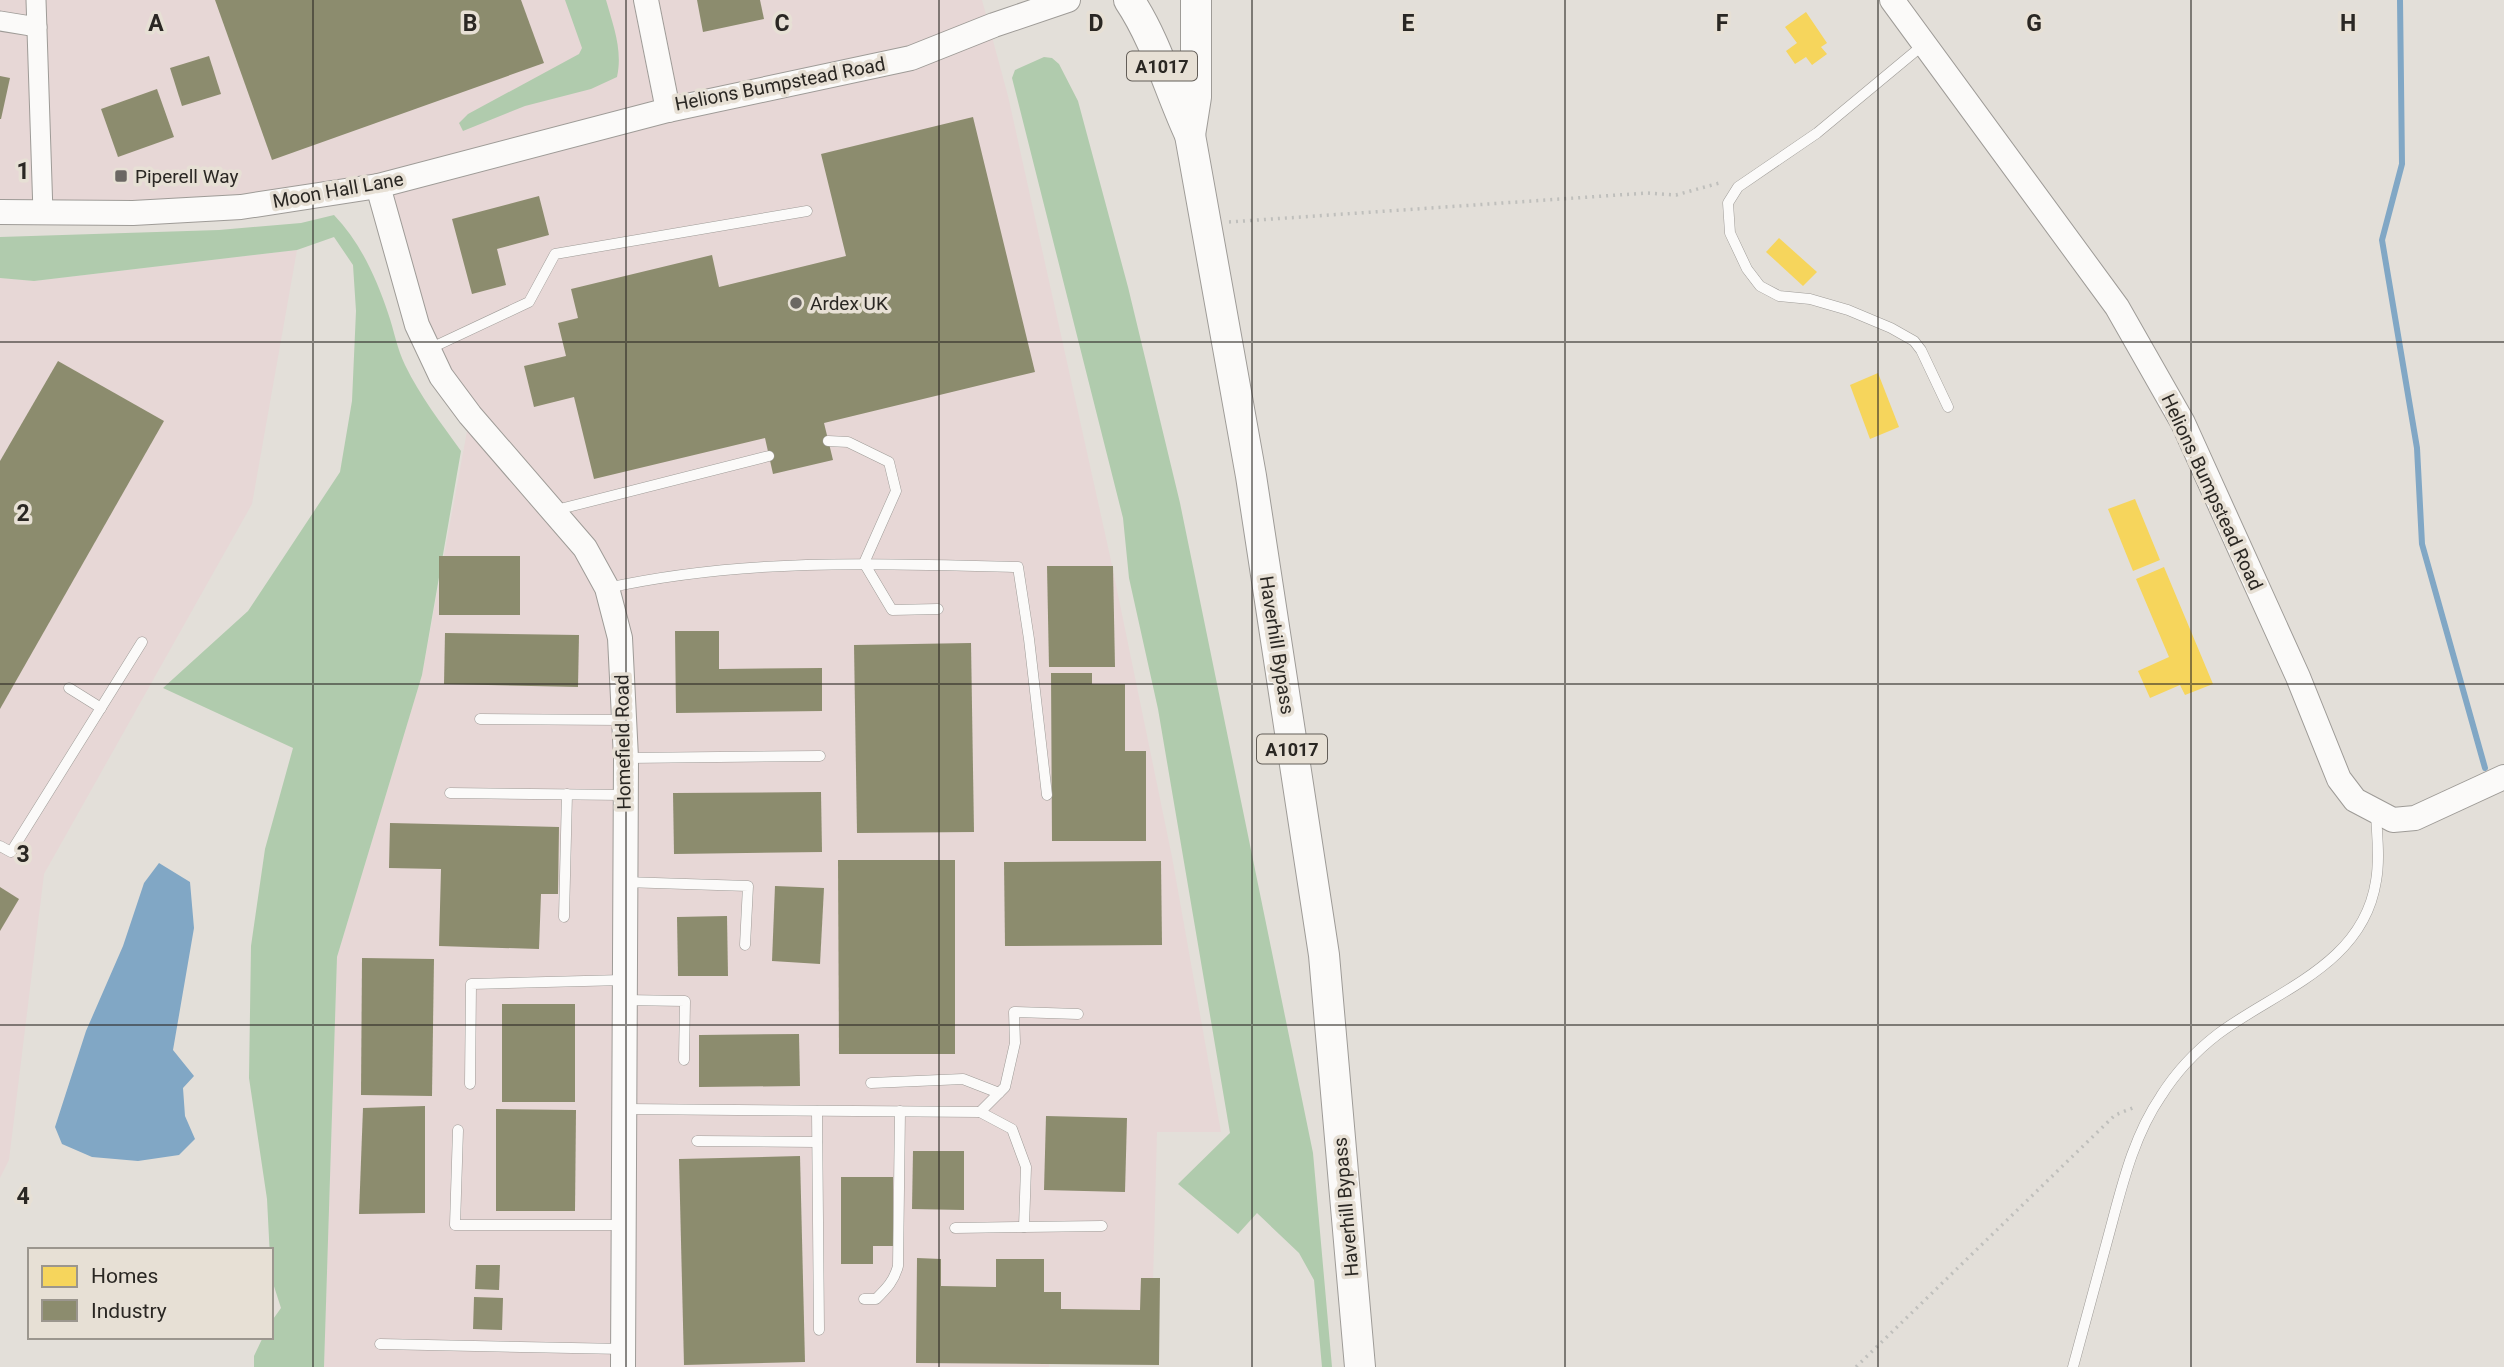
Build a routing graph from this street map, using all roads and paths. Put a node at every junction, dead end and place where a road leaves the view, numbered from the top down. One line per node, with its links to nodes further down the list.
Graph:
1 (36, 0): 10 (street)
2 (646, 0): 12 (street, Helions Bumpstead Road)
3 (1017, 0): 9 (street, Helions Bumpstead Road)
4 (1068, 0): 9 (street, Helions Bumpstead Road)
5 (1129, 0): 13 (main road, Haverhill Bypass / A1017)
6 (1196, 0): 13 (main road, Haverhill Bypass / A1017)
7 (1892, 0): 11 (street, Helions Bumpstead Road)
8 (0, 21): 10 (street)
9 (993, 25): 12 (street, Helions Bumpstead Road)
10 (37, 26): 18 (street)
11 (1924, 45): 14 (lane); 40 (street, Helions Bumpstead Road)
12 (668, 110): 15 (street, Moon Hall Lane)
13 (1190, 135): 19 (main road, Haverhill Bypass / A1017)
14 (1759, 172): 19 (path); 21 (lane)
15 (378, 186): 18 (street, Moon Hall Lane); 20 (street, Homefield Road)
16 (807, 211): 20 (lane)
17 (0, 212): 18 (street, Moon Hall Lane)
18 (43, 213)
19 (1206, 224): 67 (main road, Haverhill Bypass / A1017)
20 (428, 349): 24 (street, Homefield Road)
21 (1948, 407)
22 (828, 441): 25 (lane)
23 (769, 456): 24 (lane)
24 (554, 510): 26 (street, Homefield Road)
25 (864, 563): 26 (lane); 27 (lane); 39 (lane)
26 (607, 588): 32 (street, Homefield Road)
27 (938, 609)
28 (142, 642): 30 (lane)
29 (69, 688): 30 (lane)
30 (101, 708): 41 (lane)
31 (480, 719): 32 (lane)
32 (624, 720): 34 (street, Homefield Road)
33 (820, 756): 34 (lane)
34 (626, 758): 38 (street, Homefield Road)
35 (2504, 778): 40 (street, Helions Bumpstead Road)
36 (450, 793): 37 (lane)
37 (567, 794): 38 (lane); 43 (lane)
38 (625, 795): 42 (street, Homefield Road)
39 (1047, 795)
40 (2375, 813): 51 (lane)
41 (0, 846)
42 (624, 882): 44 (lane); 45 (street, Homefield Road)
43 (564, 917)
44 (745, 945)
45 (623, 990): 47 (lane); 49 (lane); 52 (street, Homefield Road)
46 (1078, 1014): 50 (lane)
47 (684, 1060)
48 (871, 1083): 50 (lane)
49 (470, 1084)
50 (999, 1093): 55 (lane)
51 (2160, 1096): 68 (path); 69 (lane)
52 (625, 1108): 53 (lane); 59 (street, Homefield Road)
53 (817, 1111): 54 (lane); 58 (lane)
54 (900, 1111): 55 (lane); 63 (lane)
55 (980, 1112): 61 (lane)
56 (458, 1130): 59 (lane)
57 (697, 1141): 58 (lane)
58 (817, 1142): 64 (lane)
59 (624, 1225): 66 (street, Homefield Road)
60 (1102, 1226): 61 (lane)
61 (1024, 1227): 62 (lane)
62 (956, 1228)
63 (864, 1299)
64 (819, 1330)
65 (380, 1344): 66 (lane)
66 (623, 1358)
67 (1360, 1367)
68 (1856, 1367)
69 (2073, 1367)

